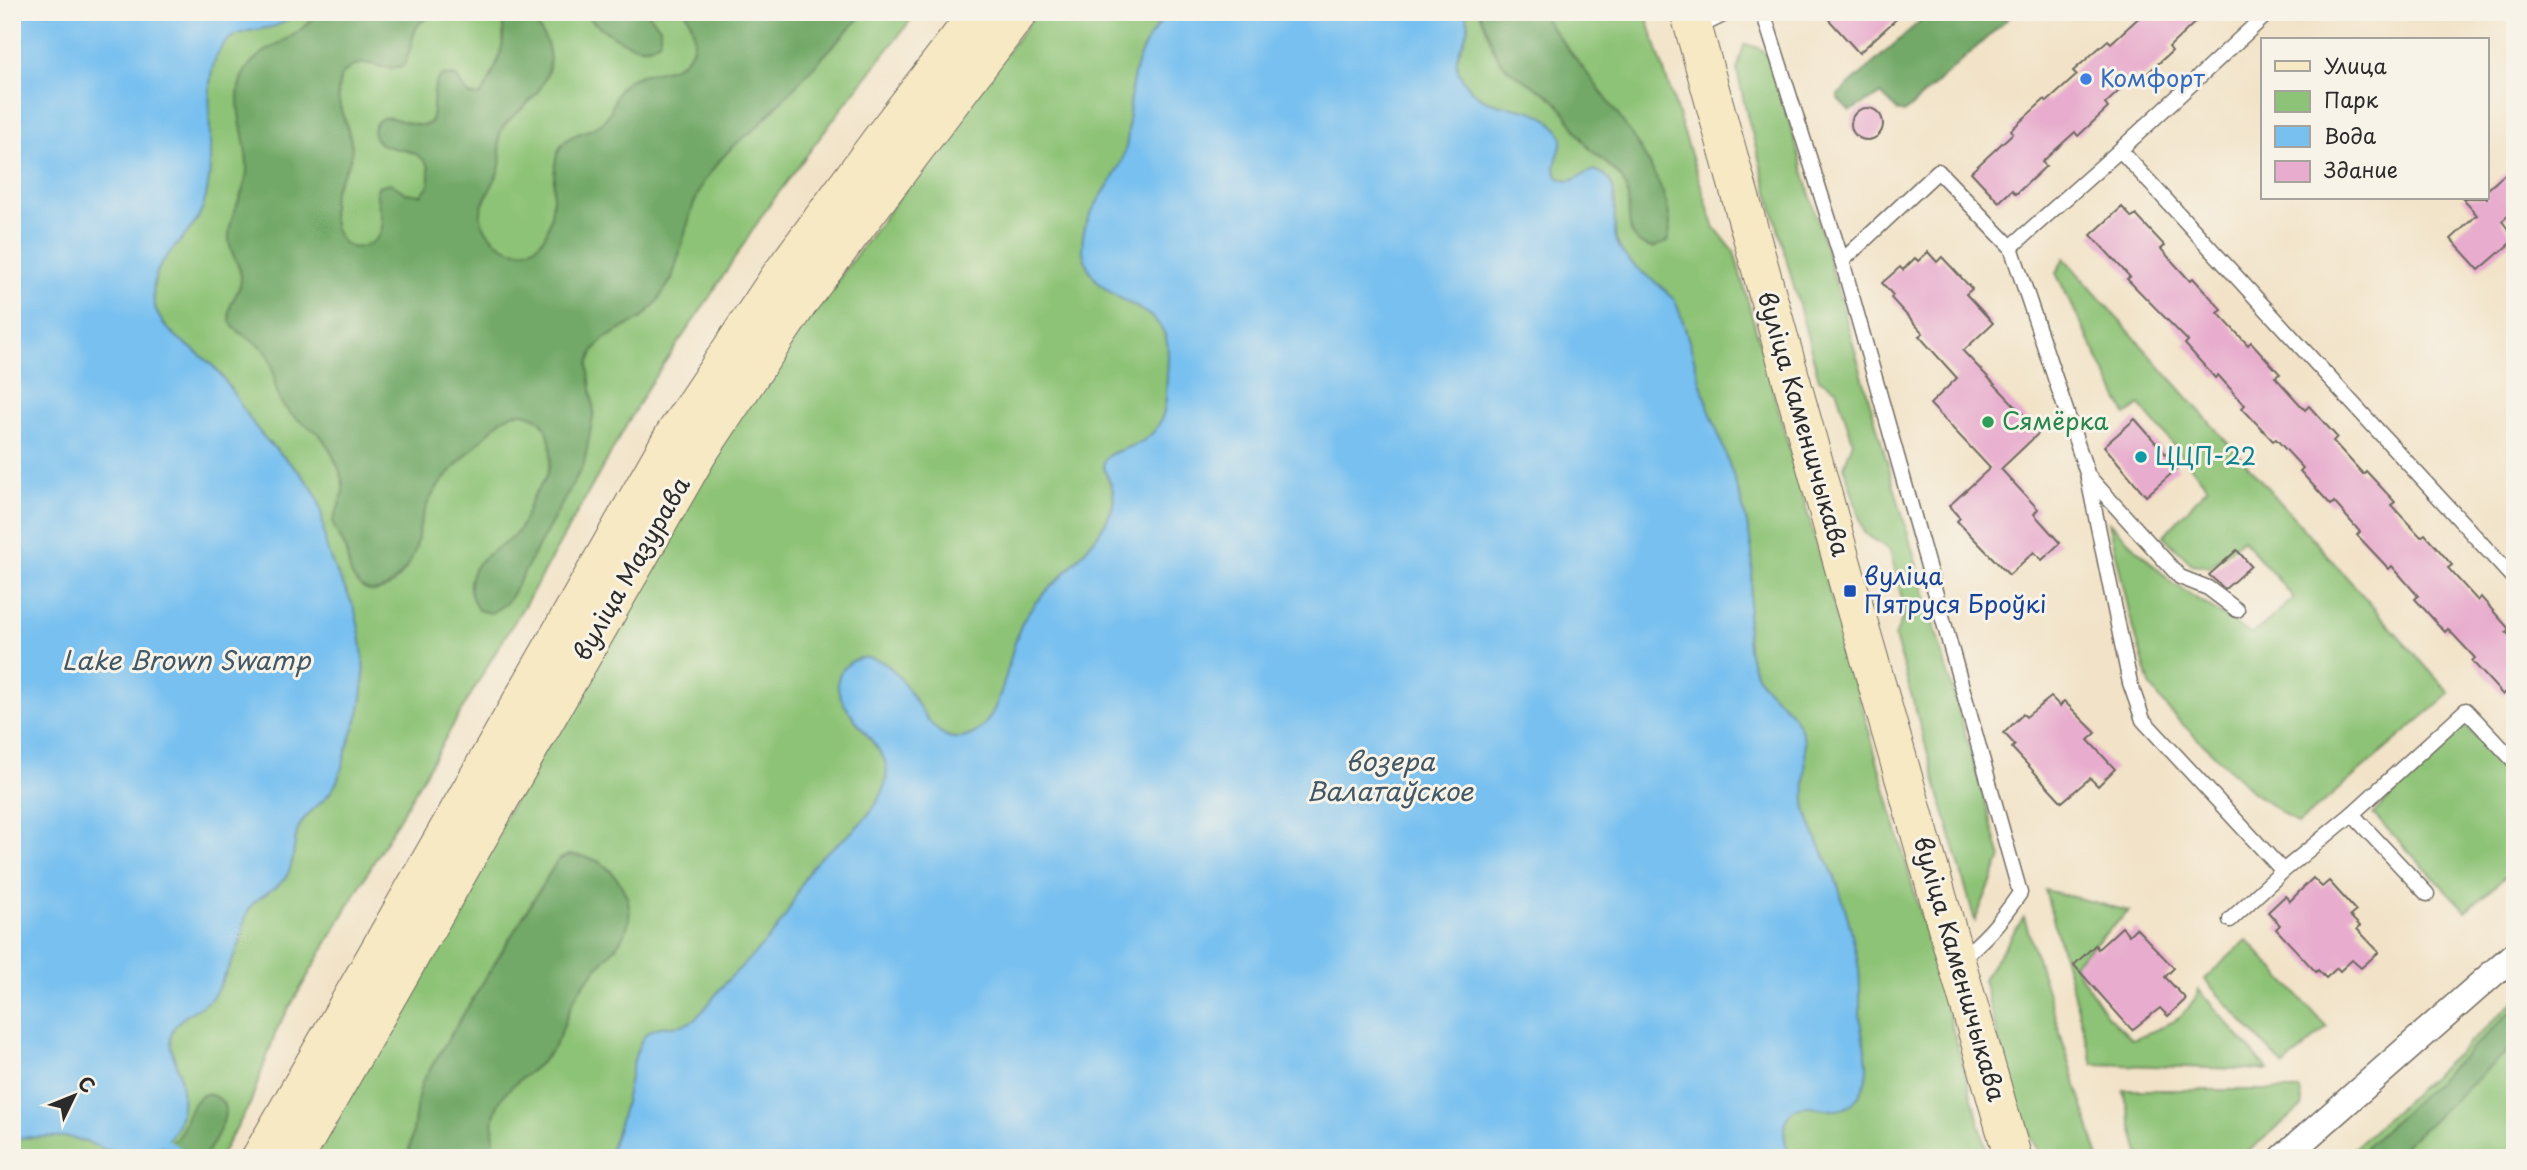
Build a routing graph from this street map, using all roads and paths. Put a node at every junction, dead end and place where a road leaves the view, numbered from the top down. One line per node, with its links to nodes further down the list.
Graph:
1 (979, 12): 20 (main road, вуліца Мазурава)
2 (1019, 12): 20 (main road, вуліца Мазурава)
3 (1729, 12): 6 (lane)
4 (1763, 12): 9 (lane)
5 (2269, 12): 7 (lane)
6 (1691, 21): 19 (main road, вуліца Каменшчыкава)
7 (2120, 149): 8 (lane); 11 (lane)
8 (2011, 247): 9 (lane); 10 (lane)
9 (1842, 261): 19 (lane)
10 (2088, 476): 12 (lane); 15 (lane)
11 (2515, 580)
12 (2237, 610)
13 (2515, 762): 14 (lane)
14 (2352, 814): 15 (lane); 16 (lane)
15 (2283, 871): 17 (lane)
16 (2427, 894)
17 (2231, 920)
18 (2515, 954): 23 (street)
19 (1957, 961): 21 (main road, вуліца Каменшчыкава)
20 (294, 1139): 22 (main road, вуліца Мазурава)
21 (2016, 1152)
22 (260, 1158)
23 (2283, 1158)

